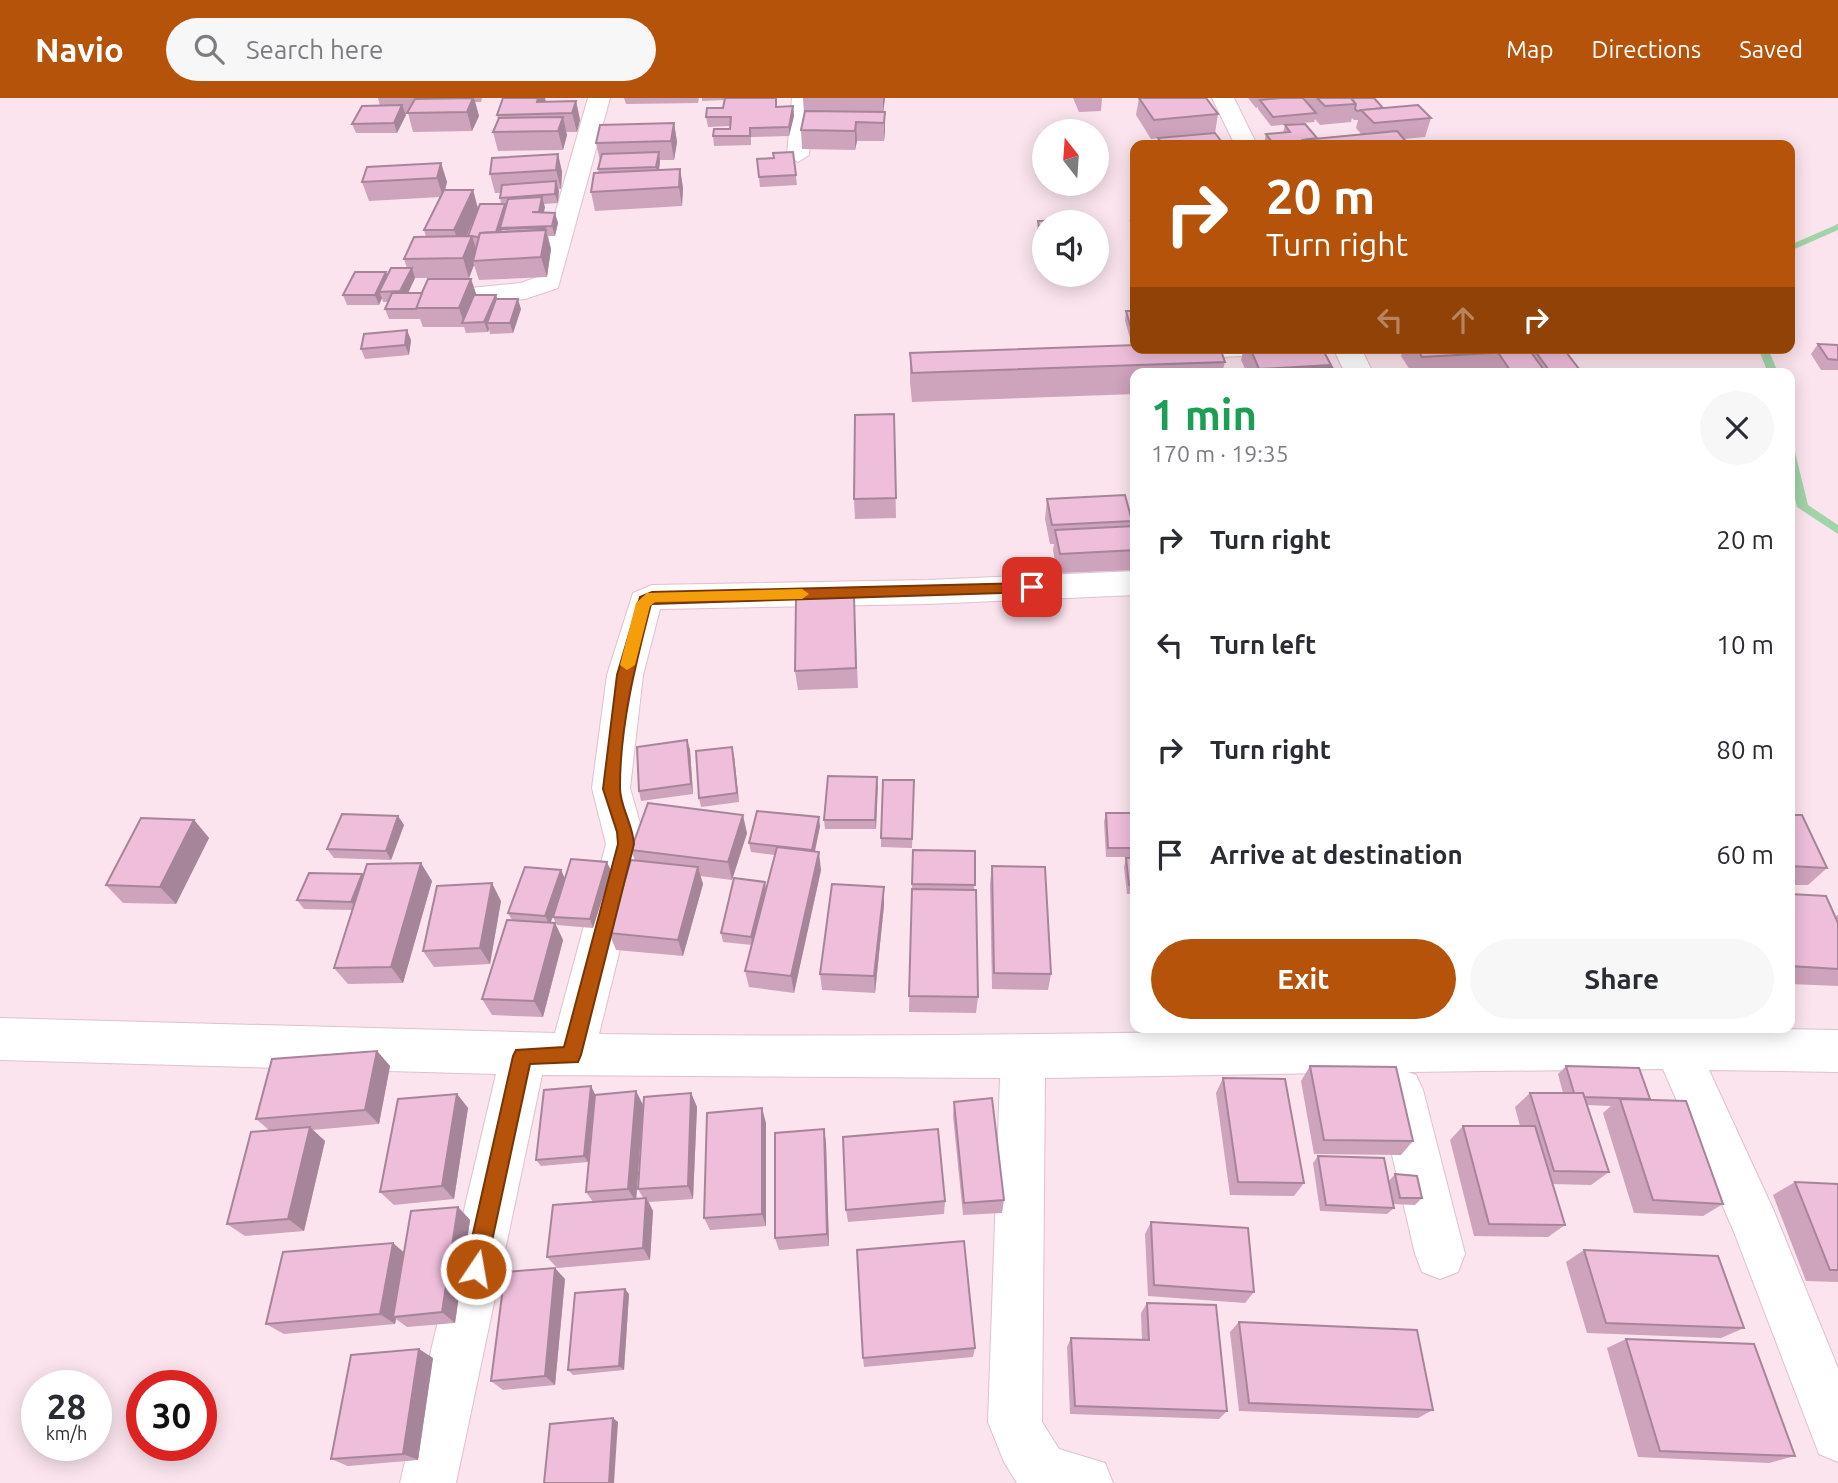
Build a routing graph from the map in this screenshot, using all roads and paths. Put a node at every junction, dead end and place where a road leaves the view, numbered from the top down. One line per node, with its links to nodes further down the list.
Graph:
1 (599, 98): 6 (street)
2 (803, 98): 5 (street)
3 (1223, 98): 4 (street)
4 (1244, 140)
5 (799, 155)
6 (450, 297)
7 (1180, 354): 8 (lane)
8 (1164, 355)
9 (1130, 583): 14 (street)
10 (1671, 1037): 12 (street); 13 (street); 18 (street)
11 (0, 1039): 15 (street)
12 (1390, 1051): 16 (street); 17 (street)
13 (1838, 1051)
14 (571, 1055): 15 (street); 16 (street)
15 (523, 1056): 19 (street)
16 (1023, 1057): 20 (street)
17 (1440, 1254)
18 (1838, 1435)
19 (428, 1483)
20 (1085, 1483)

